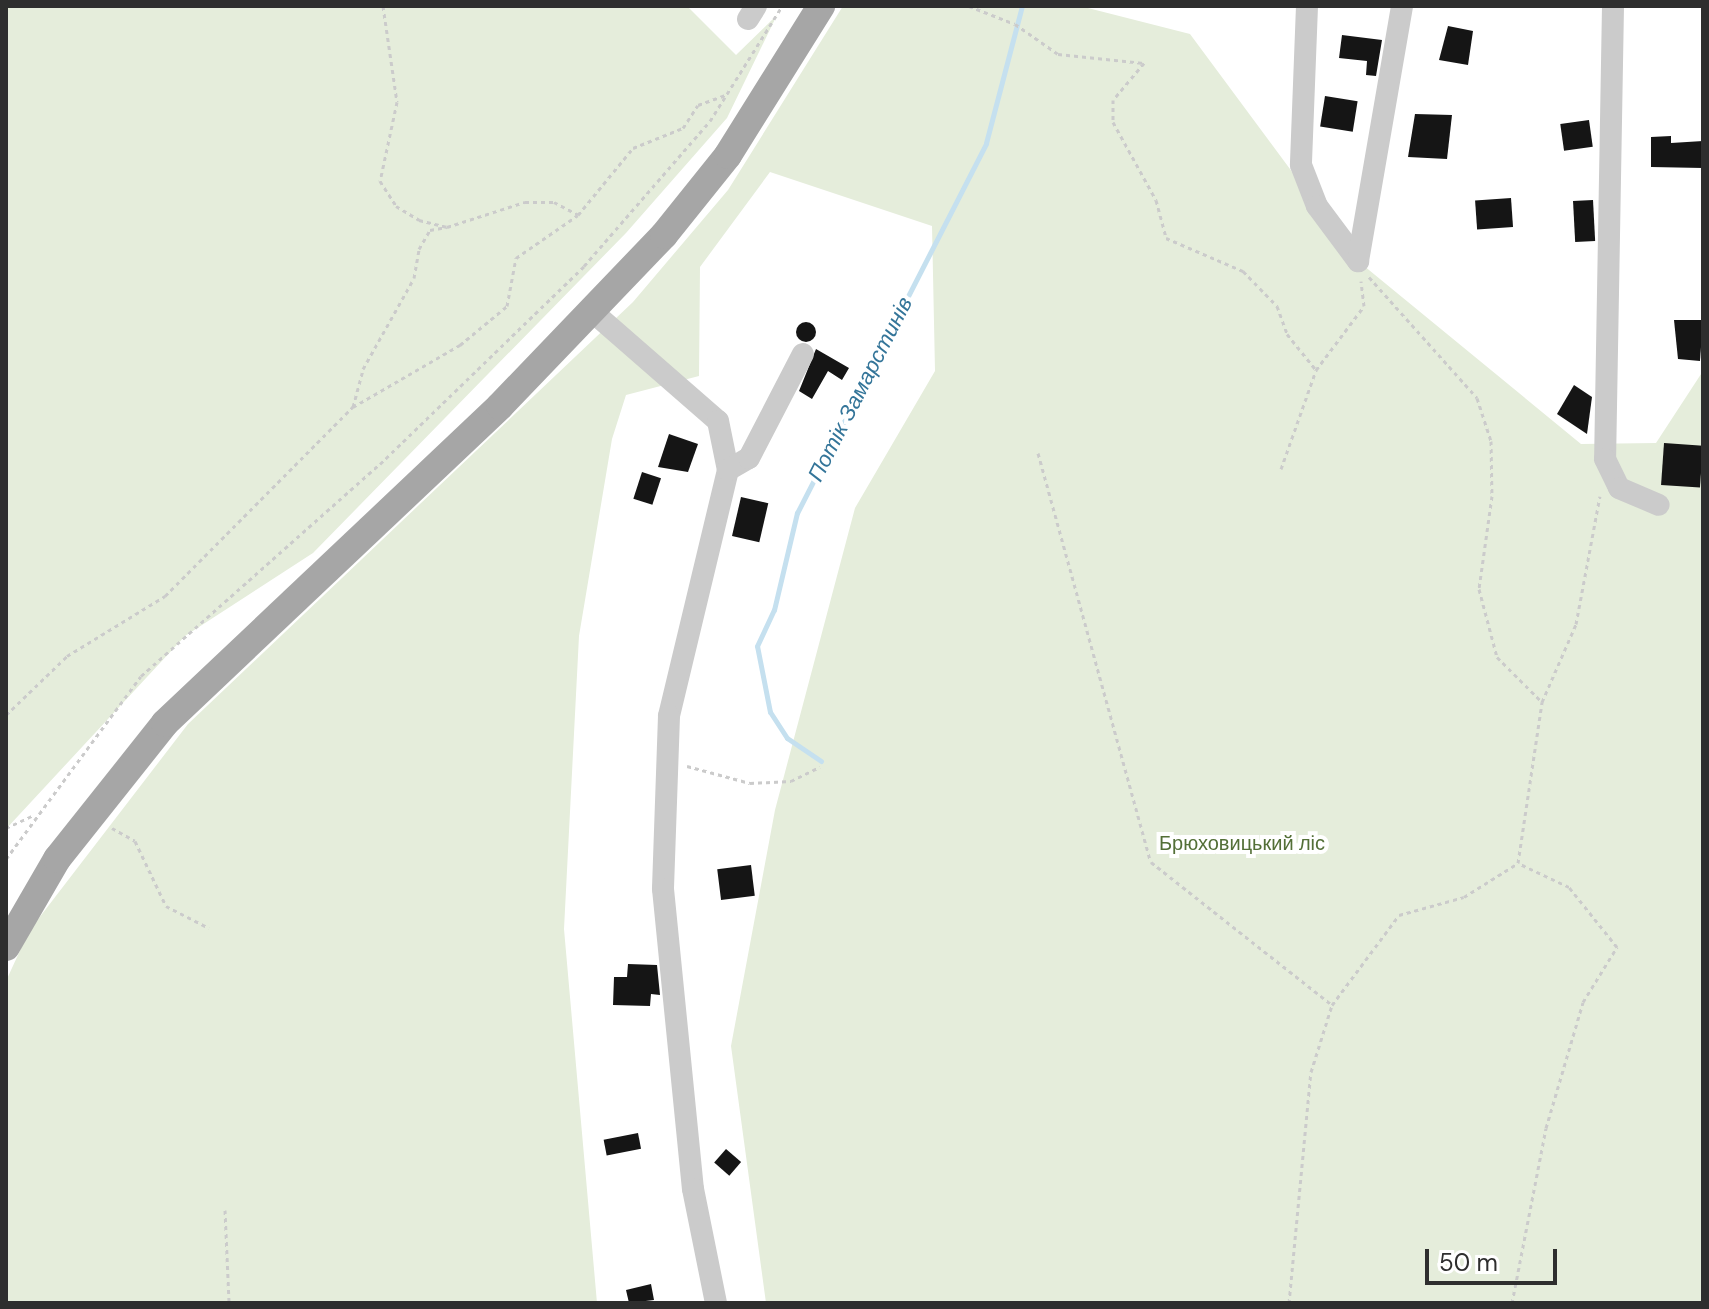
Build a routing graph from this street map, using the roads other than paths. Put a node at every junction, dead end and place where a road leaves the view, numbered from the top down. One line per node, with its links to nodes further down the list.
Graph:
1 (821, 6): 5 (main road)
2 (1307, 6): 3 (street)
3 (1402, 6)
4 (1613, 6): 8 (street)
5 (594, 313): 7 (street); 9 (main road)
6 (803, 354): 7 (street)
7 (728, 470): 10 (street)
8 (1659, 505)
9 (6, 947)
10 (716, 1303)

